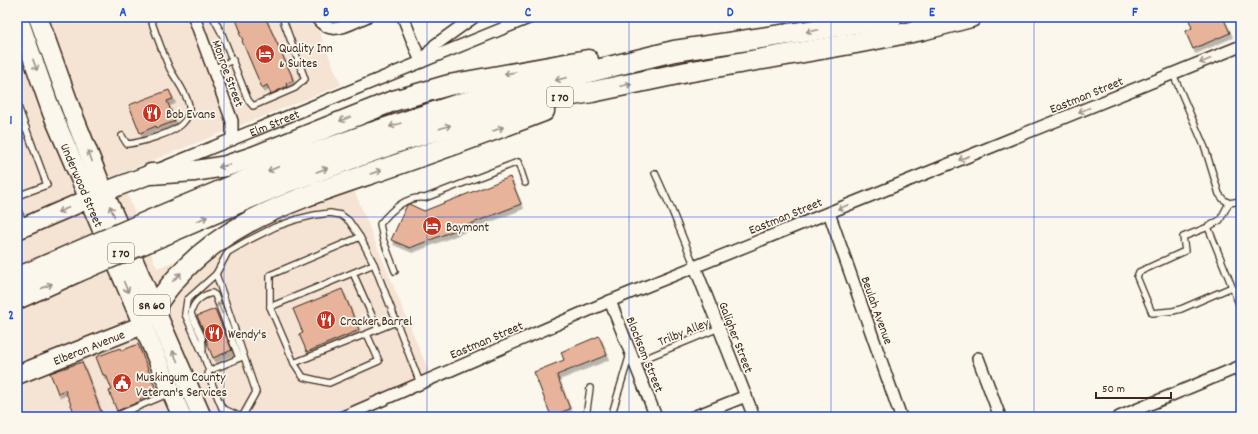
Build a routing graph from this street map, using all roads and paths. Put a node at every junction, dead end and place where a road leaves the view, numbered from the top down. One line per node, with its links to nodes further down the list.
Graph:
1 (150, 17): 24 (lane)
2 (194, 17): 18 (street, Monroe Street)
3 (213, 17): 16 (lane)
4 (282, 17): 16 (lane)
5 (316, 17): 6 (street)
6 (366, 17)
7 (403, 17): 17 (street)
8 (474, 17): 17 (street)
9 (531, 17): 17 (street, Elm Street)
10 (892, 17): 15 (highway, I 70, one-way to 15)
11 (971, 17): 20 (highway, I 70, one-way to 11)
12 (42, 19): 30 (main road, Underwood Street / SR 60, one-way to 12)
13 (19, 25): 30 (main road, Underwood Street / SR 60, one-way to 30)
14 (1241, 46): 19 (street, Eastman Street, one-way to 19)
15 (674, 51): 27 (highway, one-way to 27); 35 (highway, I 70, one-way to 35)
16 (233, 60): 18 (lane)
17 (421, 62): 25 (street, Elm Street)
18 (213, 69): 25 (street, Monroe Street)
19 (1172, 74): 32 (lane); 34 (street, Eastman Street, one-way to 34)
20 (592, 92): 35 (highway, I 70, one-way to 20); 51 (highway, one-way to 20)
21 (17, 104): 22 (lane)
22 (26, 128): 23 (lane); 29 (lane)
23 (17, 131)
24 (122, 136)
25 (232, 140): 27 (street, Elm Street)
26 (655, 173): 41 (lane)
27 (151, 174): 30 (main road, Elm Street)
28 (525, 183): 42 (lane)
29 (17, 196)
30 (96, 196): 36 (main road, Elm Street, one-way to 36); 51 (main road, Underwood Street / SR 60)
31 (1241, 200): 32 (lane)
32 (1229, 203): 37 (lane)
33 (17, 209): 36 (lane)
34 (829, 213): 41 (street, Eastman Street); 78 (street, Beulah Avenue)
35 (162, 226): 39 (highway, I 70, bridge)
36 (22, 228)
37 (1208, 228): 46 (lane); 46 (lane)
38 (360, 237): 40 (lane); 44 (lane); 50 (lane)
39 (74, 264): 45 (highway, I 70); 47 (highway, I 70, one-way to 39)
40 (374, 264): 43 (lane); 52 (lane)
41 (695, 267): 48 (street, Eastman Street); 53 (street, Galigher Street)
42 (395, 271)
43 (353, 273): 50 (lane); 54 (lane)
44 (216, 274): 56 (lane); 57 (lane)
45 (17, 278)
46 (1232, 287): 49 (lane)
47 (17, 299)
48 (610, 301): 58 (street, Blocksom Street); 64 (street, Eastman Street)
49 (1240, 306)
50 (270, 307): 60 (lane)
51 (148, 317): 63 (main road, Elberon Avenue); 66 (main road, Underwood Street / SR 60); 70 (main road, Underwood Street / SR 60, one-way to 51)
52 (396, 322): 54 (lane); 64 (lane)
53 (719, 328): 58 (lane, Trilby Alley); 67 (street, Galigher Street)
54 (378, 329): 55 (lane)
55 (367, 334): 60 (lane); 60 (lane)
56 (203, 354): 57 (lane, one-way to 56); 62 (lane)
57 (241, 357): 62 (lane); 71 (lane)
58 (632, 358): 74 (lane); 75 (street, Blocksom Street)
59 (978, 358): 79 (street)
60 (294, 363)
61 (1241, 366): 80 (street)
62 (209, 371): 71 (lane)
63 (17, 375)
64 (420, 383): 72 (street, Eastman Street)
65 (590, 388): 73 (lane)
66 (172, 392): 68 (lane); 69 (main road, Underwood Street / SR 60)
67 (746, 396): 76 (street); 77 (street, Galigher Street)
68 (118, 415)
69 (182, 417)
70 (202, 417)
71 (242, 417)
72 (343, 417)
73 (586, 417)
74 (611, 417)
75 (656, 417)
76 (693, 417)
77 (754, 417)
78 (901, 417)
79 (1000, 417)
80 (1119, 417)

